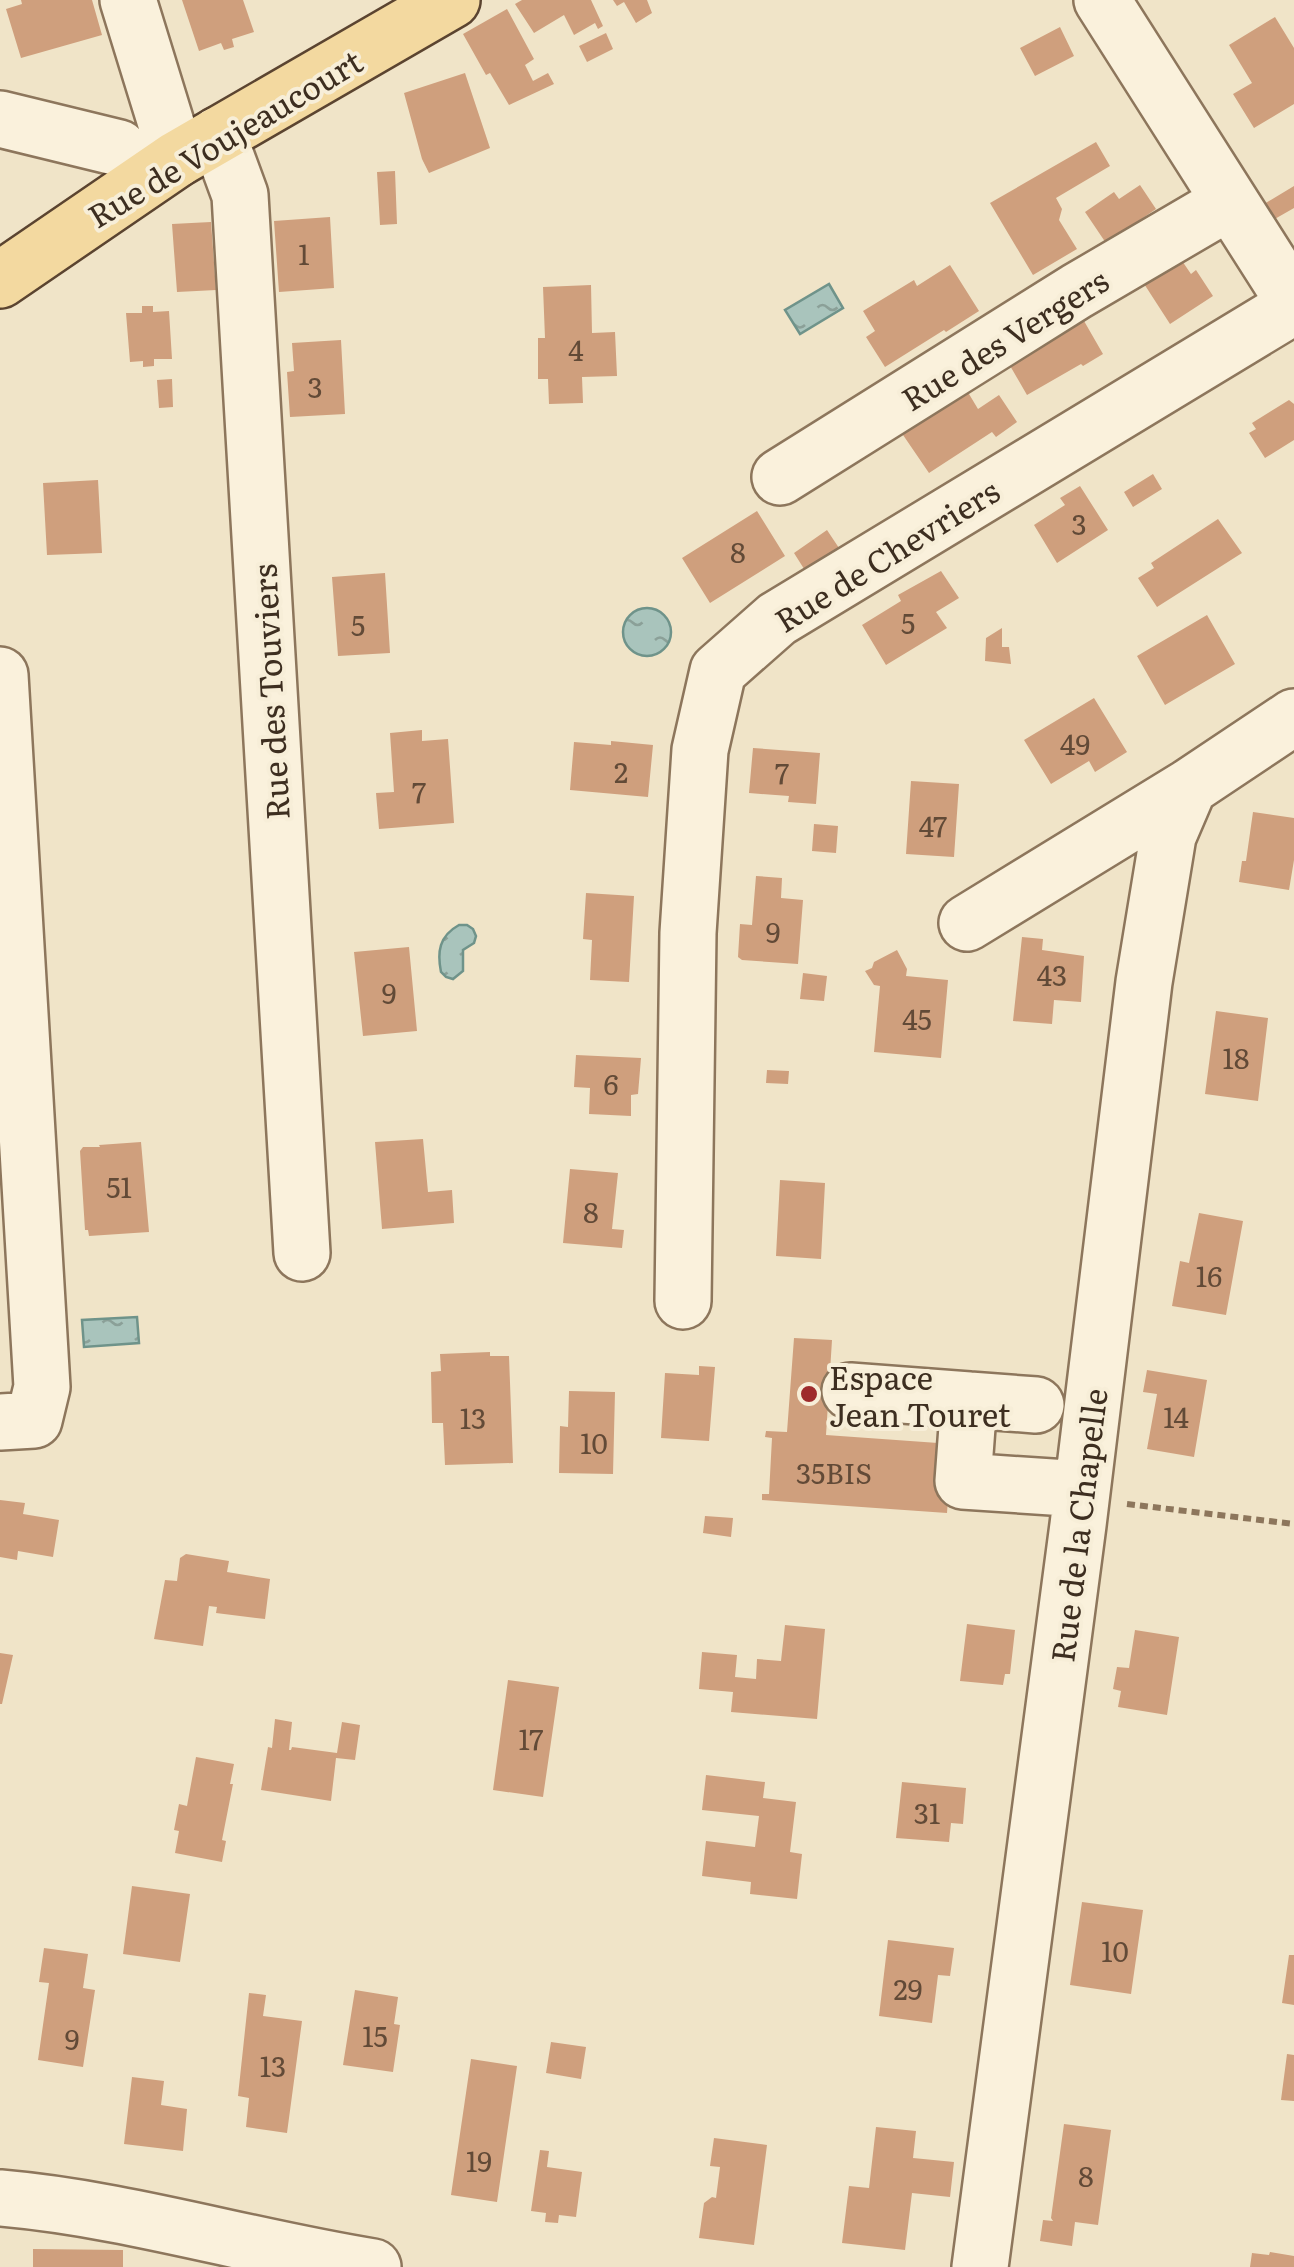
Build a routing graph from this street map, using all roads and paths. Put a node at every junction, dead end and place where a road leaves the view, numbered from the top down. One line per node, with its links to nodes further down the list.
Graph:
1 (128, 0): 5 (street, Rue des Touviers)
2 (452, 0): 5 (main road, Rue de Voujeaucourt)
3 (1102, 0): 7 (street)
4 (0, 119): 6 (street)
5 (198, 147): 8 (main road, Rue de Voujeaucourt); 15 (street, Rue des Touviers)
6 (119, 148)
7 (1229, 202): 9 (street); 10 (street, Rue des Vergers)
8 (0, 280)
9 (1294, 304): 16 (street, Rue de Chevriers)
10 (780, 476)
11 (0, 675): 20 (street)
12 (1294, 716): 13 (street)
13 (1190, 787): 14 (street); 21 (street, Rue de la Chapelle)
14 (966, 923)
15 (302, 1253)
16 (682, 1301)
17 (850, 1391): 18 (street)
18 (969, 1400): 19 (street); 21 (street)
19 (1036, 1405)
20 (0, 1422)
21 (1082, 1494): 22 (path); 25 (street, Rue de la Chapelle)
22 (1294, 1524)
23 (0, 2198): 24 (street)
24 (373, 2267)
25 (980, 2267)

